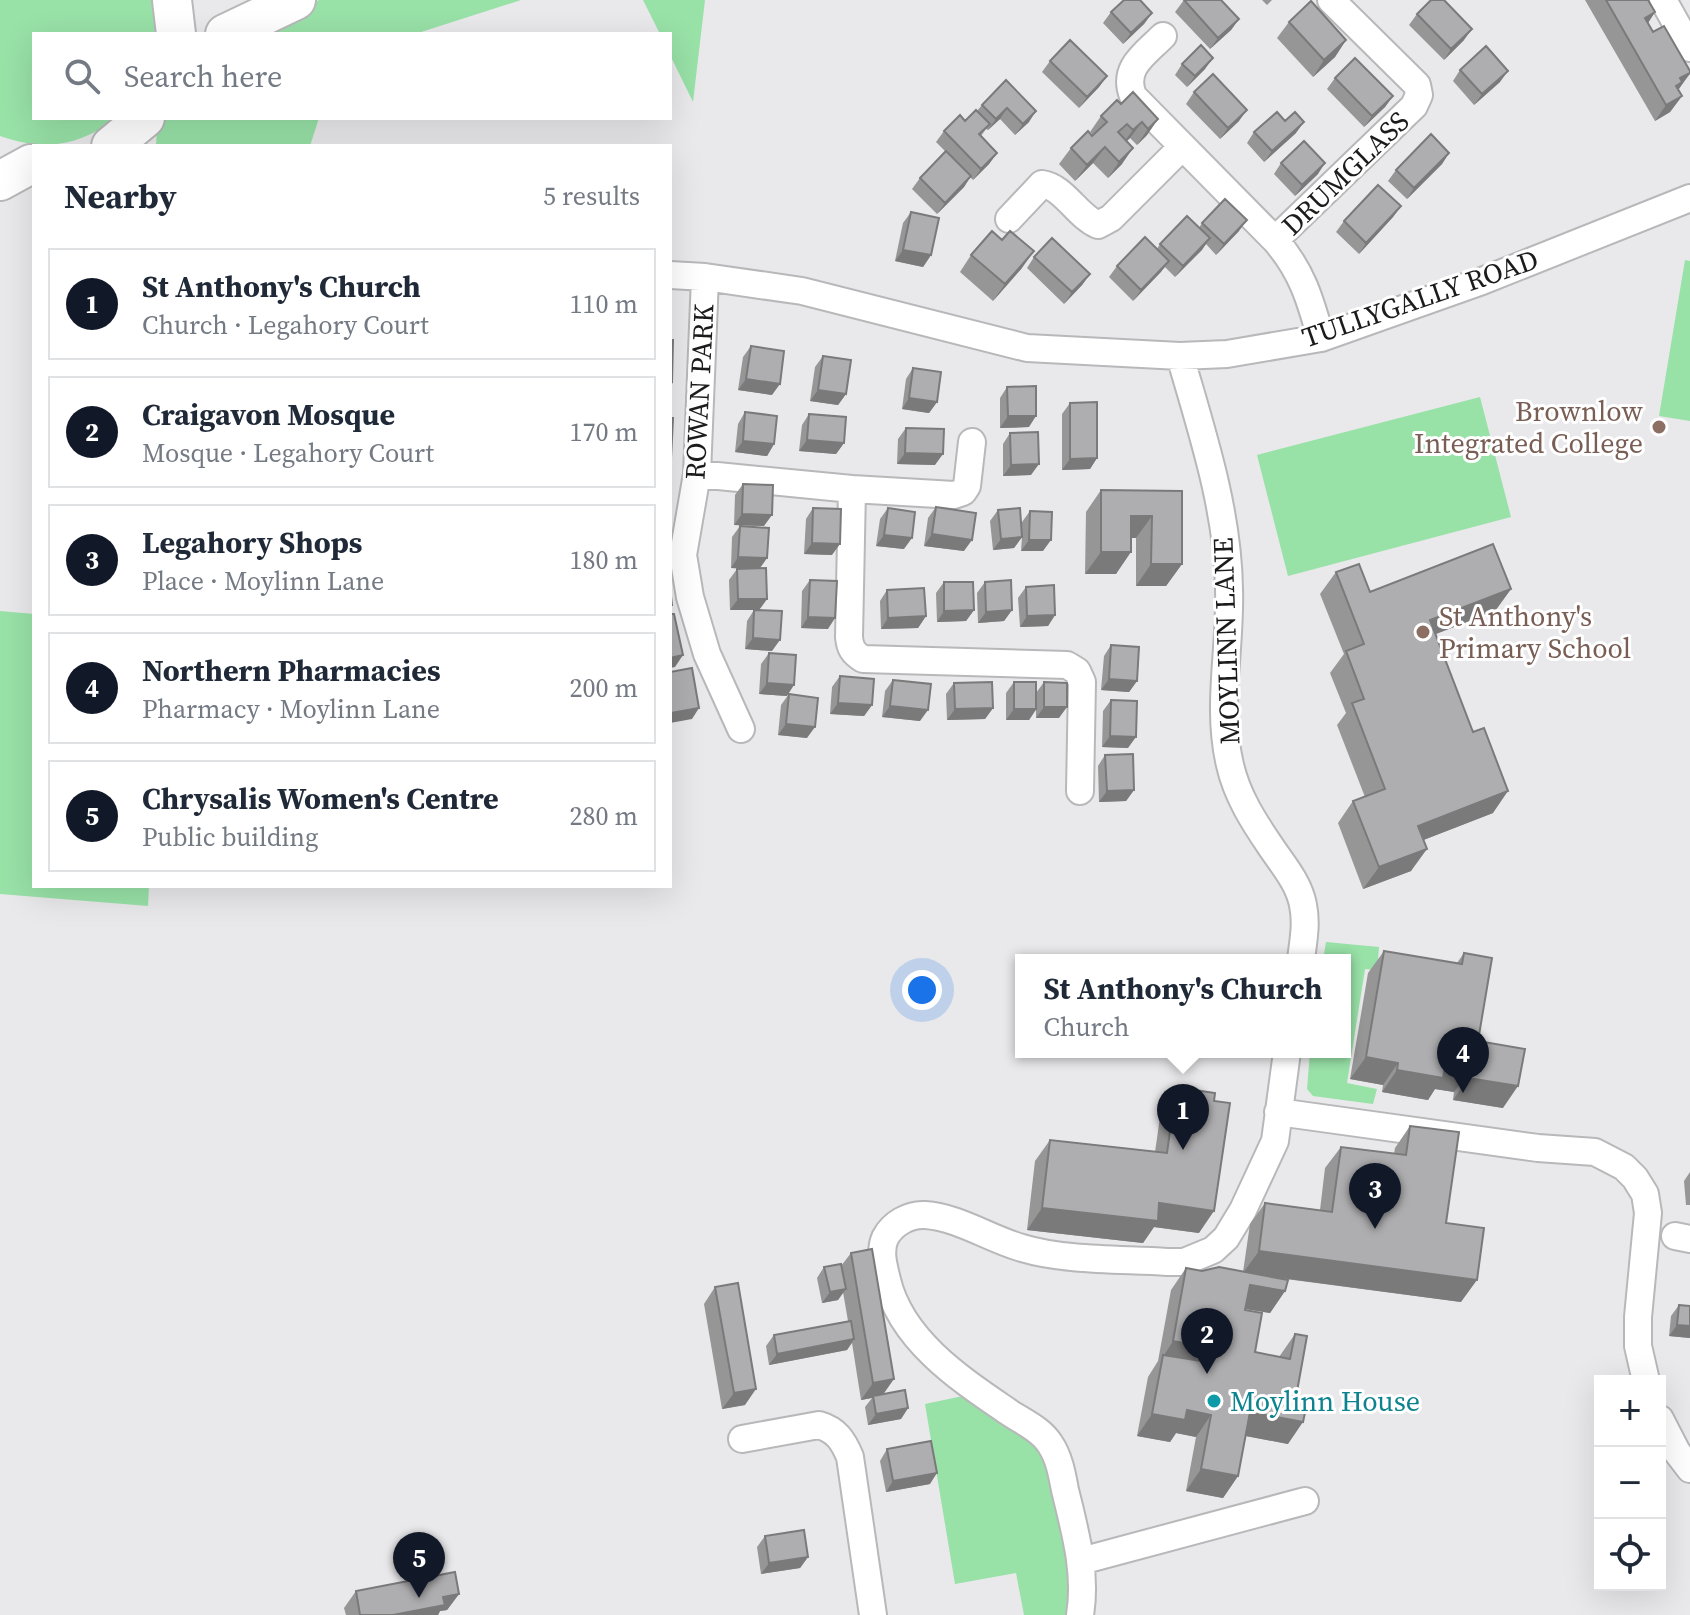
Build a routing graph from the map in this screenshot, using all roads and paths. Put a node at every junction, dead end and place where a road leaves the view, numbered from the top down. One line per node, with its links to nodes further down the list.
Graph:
1 (172, 0): 5 (highway)
2 (296, 0): 6 (highway)
3 (1331, 0): 14 (street, DRUMGLASS)
4 (1663, 0): 8 (street)
5 (176, 32)
6 (229, 32)
7 (1163, 36): 11 (street, DRUMGLASS)
8 (1690, 48)
9 (144, 129): 10 (highway)
10 (115, 144)
11 (1182, 147): 13 (street); 14 (street, DRUMGLASS)
12 (1690, 198): 17 (street, TULLYGALLY ROAD)
13 (1009, 219)
14 (1275, 240): 17 (street, DRUMGLASS)
15 (672, 275): 16 (street, TULLYGALLY ROAD)
16 (705, 277): 18 (street, TULLYGALLY ROAD); 20 (street, ROWAN PARK)
17 (1321, 338): 18 (street, TULLYGALLY ROAD)
18 (1180, 356): 25 (street, MOYLINN LANE)
19 (972, 442): 21 (street)
20 (697, 474): 21 (street); 22 (street, ROWAN PARK)
21 (852, 489): 24 (street)
22 (677, 555): 23 (street, ROWAN PARK)
23 (741, 729)
24 (1080, 791)
25 (1302, 954)
26 (1286, 1058): 27 (street)
27 (1278, 1112): 28 (street); 33 (street)
28 (1645, 1375)
29 (1666, 1431): 31 (street)
30 (742, 1439): 34 (street)
31 (1690, 1469)
32 (1305, 1501): 33 (street)
33 (1081, 1561): 35 (street)
34 (873, 1615)
35 (1080, 1615)

